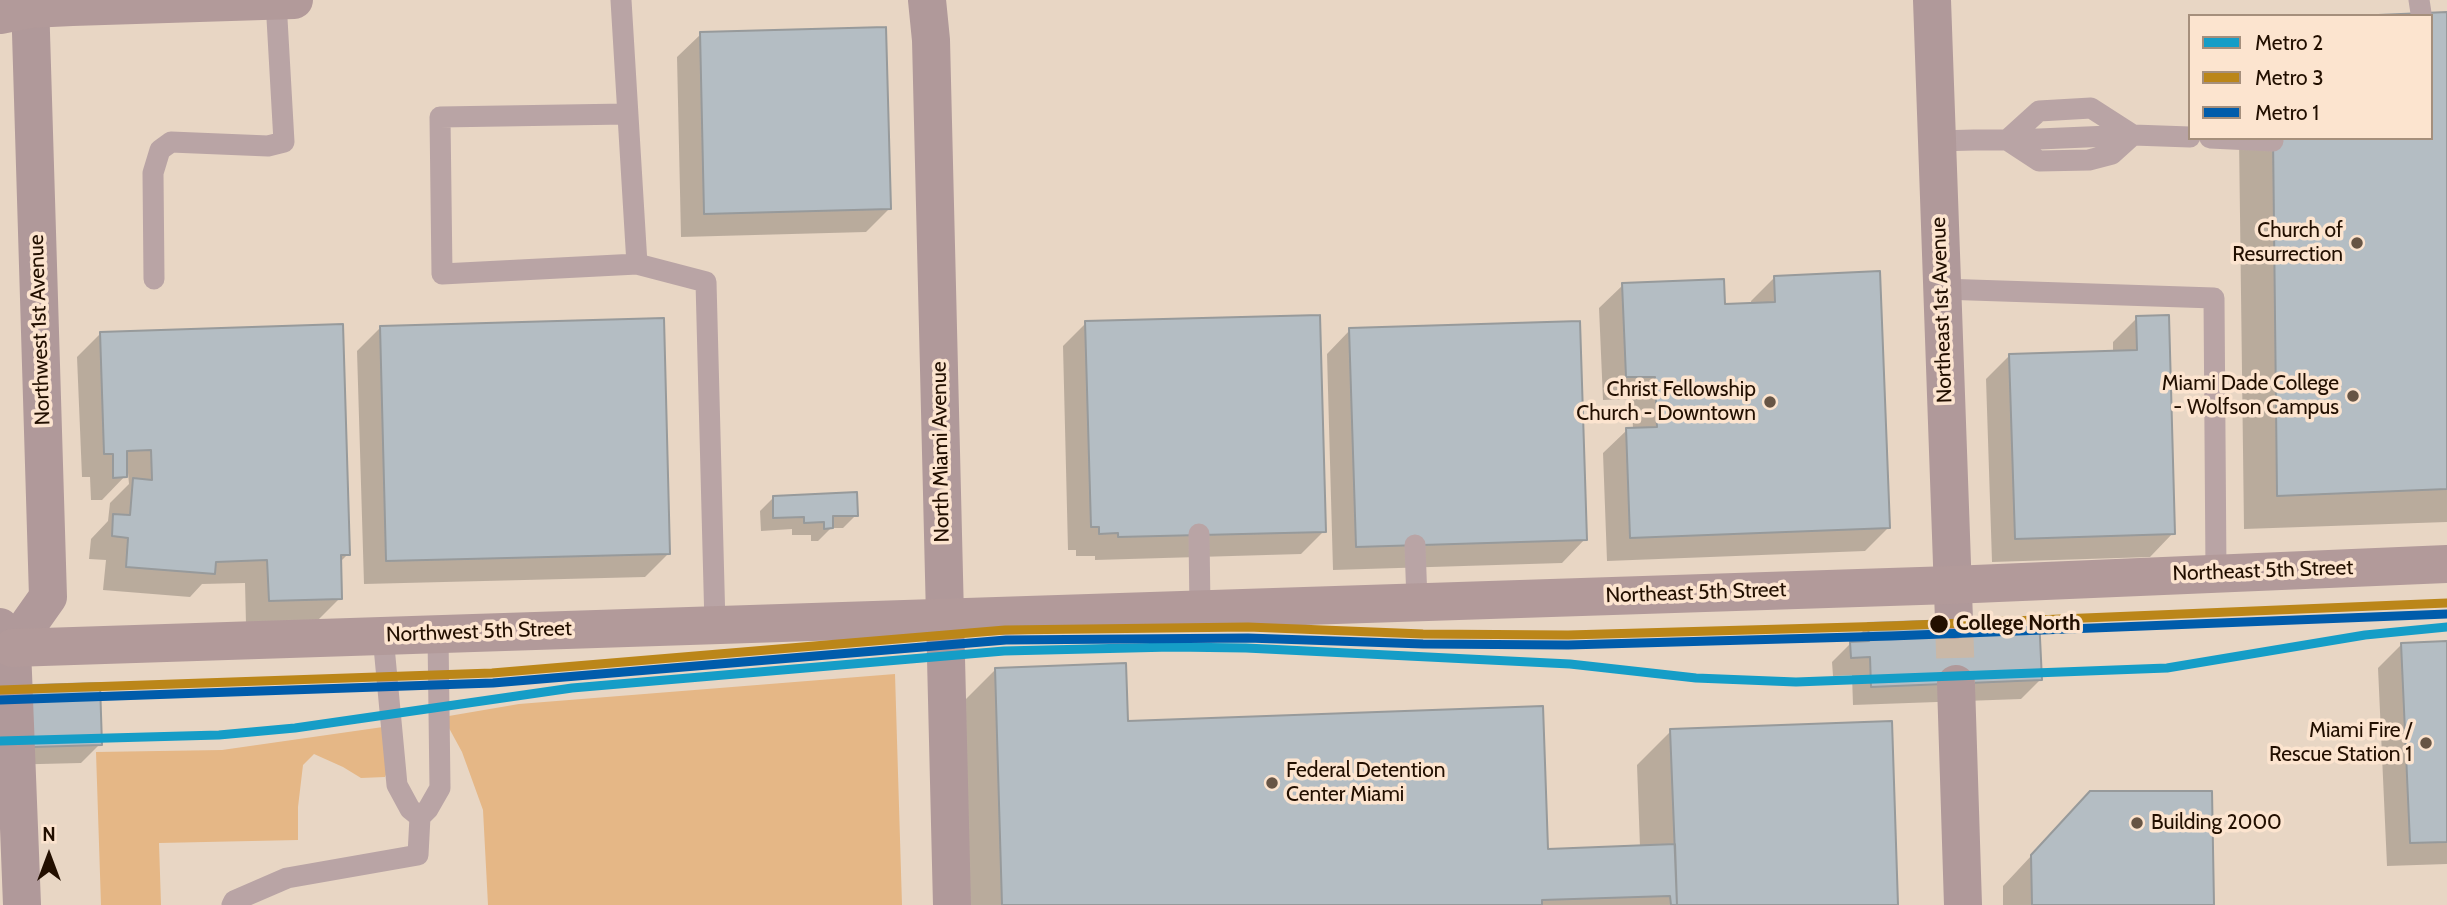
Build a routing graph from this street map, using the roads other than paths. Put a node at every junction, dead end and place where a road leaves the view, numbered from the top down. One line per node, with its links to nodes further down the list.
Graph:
1 (294, 0): 5 (main road)
2 (621, 0): 7 (lane)
3 (927, 0): 22 (main road, North Miami Avenue)
4 (1932, 0): 10 (main road, Northeast 1st Avenue)
5 (276, 1): 6 (main road); 13 (lane)
6 (20, 8): 26 (main road, Northwest 1st Avenue)
7 (626, 114): 12 (lane); 12 (lane)
8 (2188, 137): 10 (lane)
9 (2252, 140): 11 (lane)
10 (1936, 141): 14 (main road, Northeast 1st Avenue)
11 (2273, 141)
12 (637, 264): 23 (lane)
13 (154, 279)
14 (1941, 289): 18 (lane); 20 (main road, Northeast 1st Avenue)
15 (1199, 534): 21 (lane)
16 (1416, 545): 19 (lane)
17 (2447, 564): 18 (main road, Northeast 5th Street)
18 (2216, 573): 20 (main road, Northeast 5th Street)
19 (1417, 602): 20 (main road, Northeast 5th Street); 21 (main road, Northeast 5th Street)
20 (1953, 602)
21 (1200, 609): 22 (main road, Northeast 5th Street)
22 (945, 617): 23 (main road, Northwest 5th Street); 31 (main road, North Miami Avenue)
23 (715, 625): 24 (main road, Northwest 5th Street)
24 (438, 635): 25 (main road, Northwest 5th Street); 28 (lane)
25 (383, 636): 26 (main road, Northwest 5th Street); 28 (lane)
26 (6, 638): 29 (main road)
27 (1956, 684): 32 (main road)
28 (420, 817): 30 (lane)
29 (22, 905)
30 (232, 905)
31 (951, 905)
32 (1963, 905)

